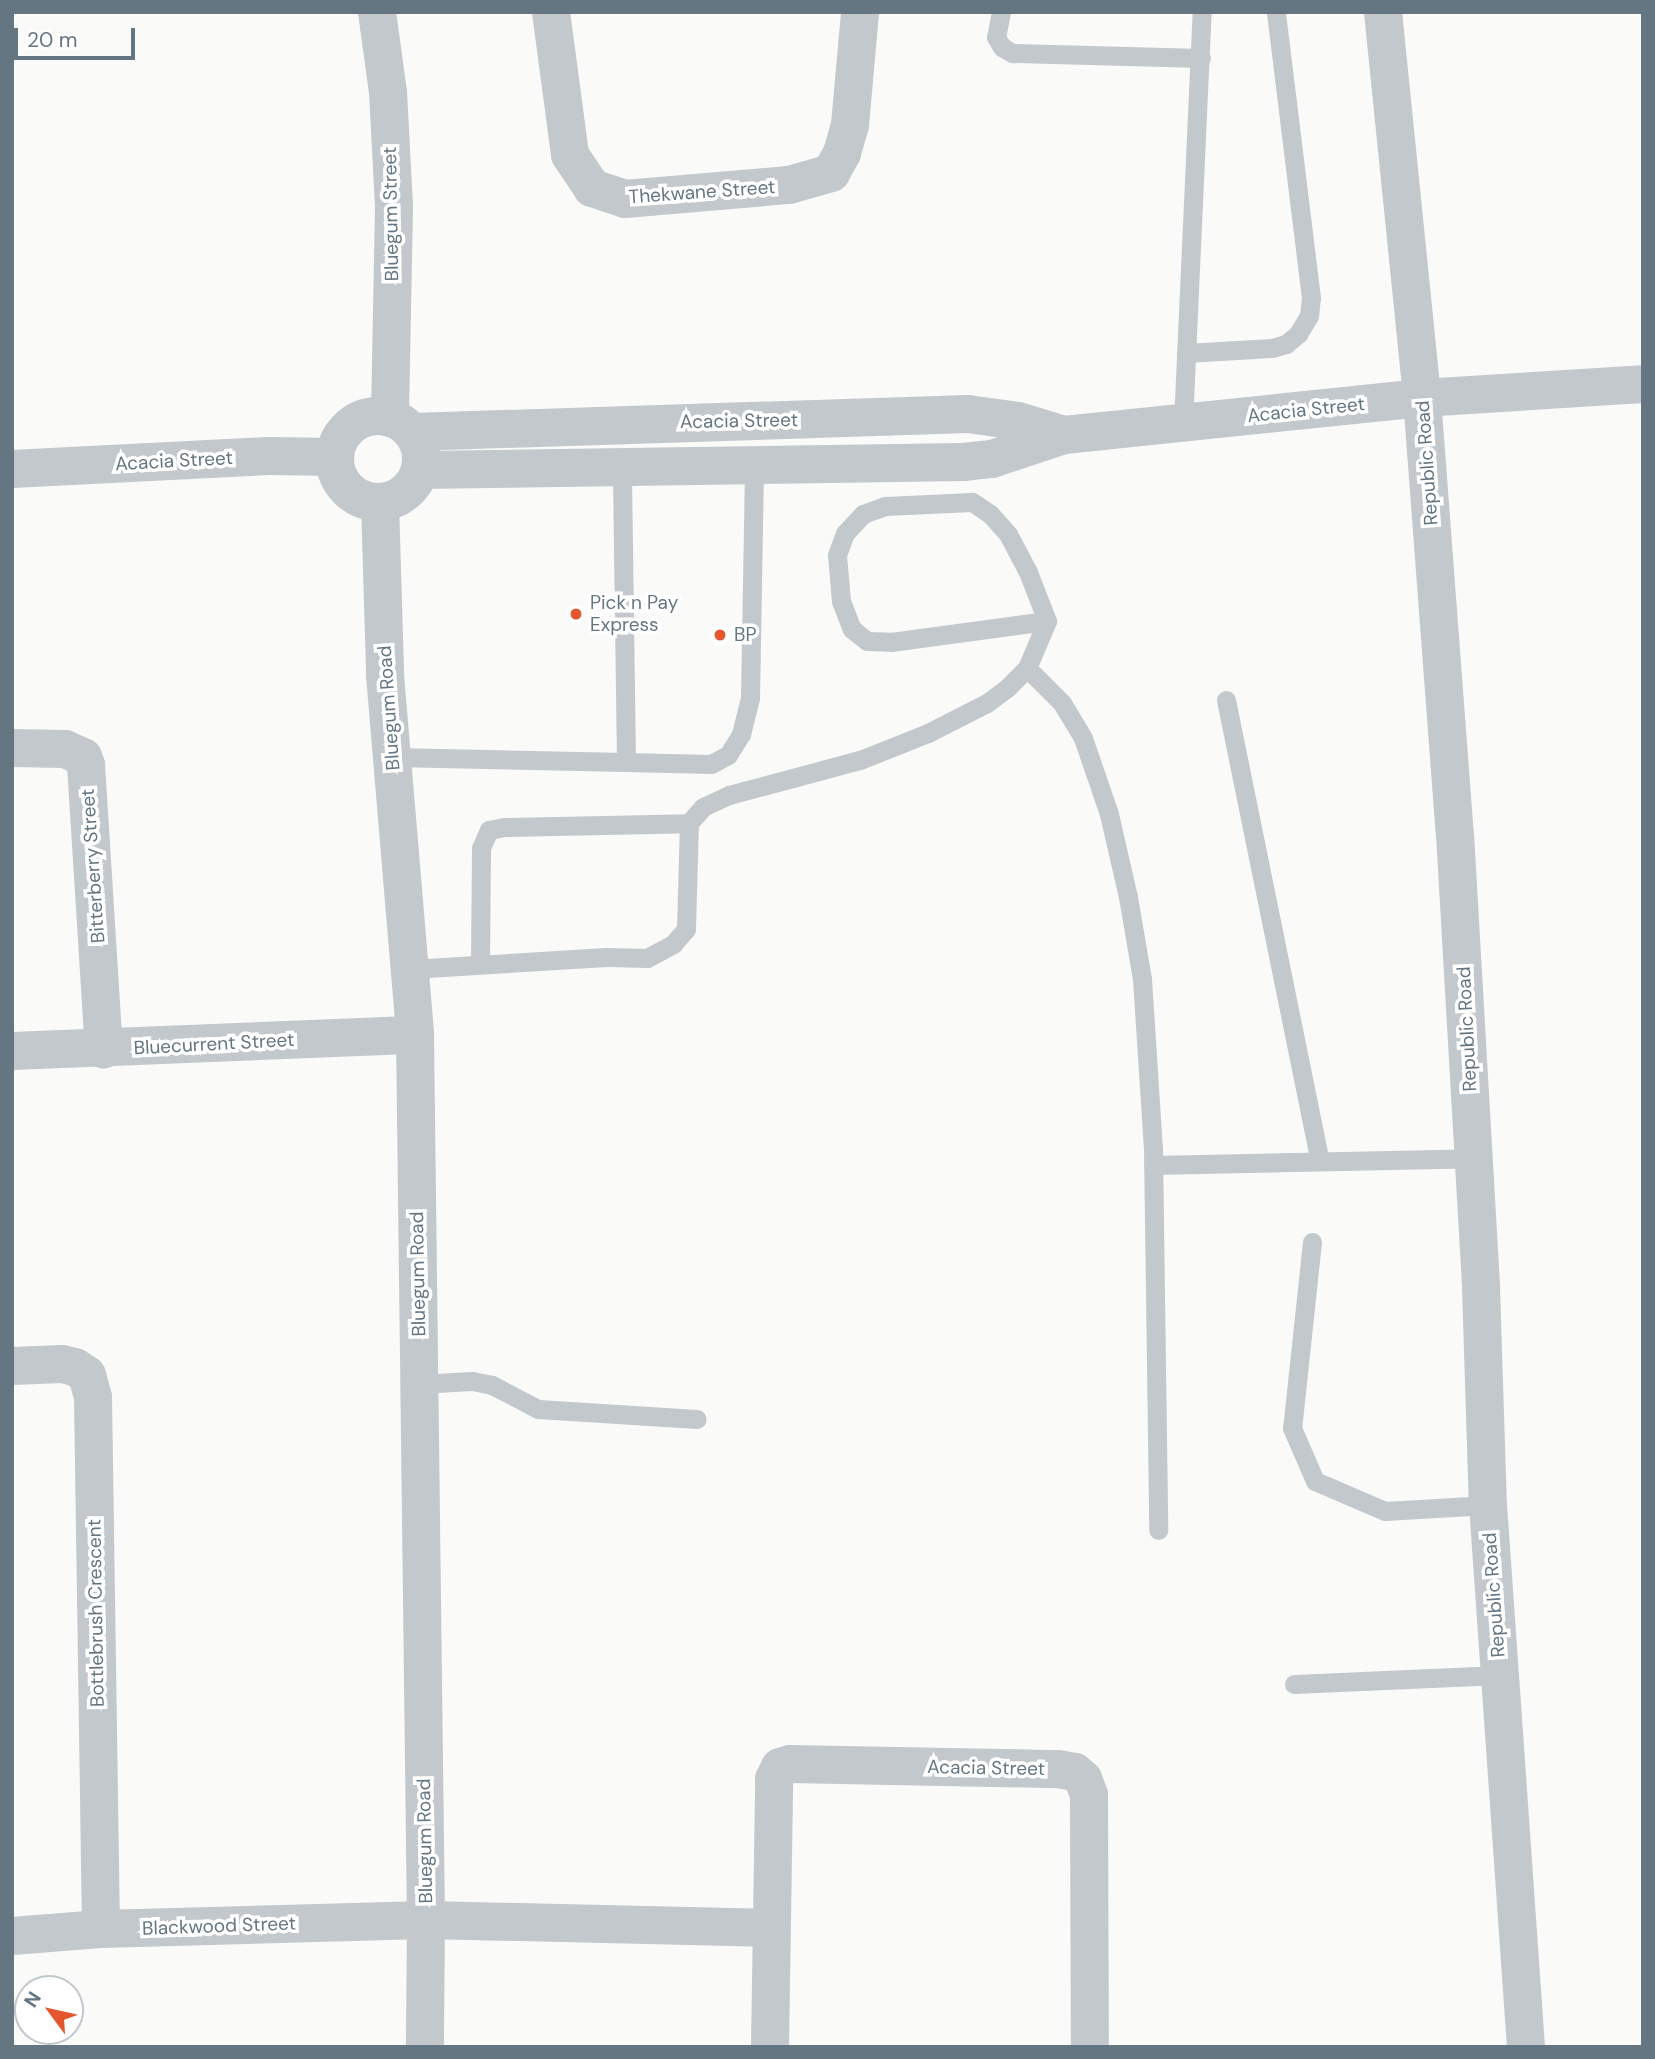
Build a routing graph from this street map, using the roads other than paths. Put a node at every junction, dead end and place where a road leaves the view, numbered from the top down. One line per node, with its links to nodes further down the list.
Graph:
1 (377, 12): 13 (street, Bluegum Street)
2 (551, 12): 3 (street, Thekwane Street)
3 (860, 12)
4 (1001, 12): 8 (lane)
5 (1202, 12): 8 (lane)
6 (1276, 12): 9 (lane)
7 (1383, 12): 11 (street, Republic Road)
8 (1201, 58): 9 (lane)
9 (1186, 353): 12 (lane)
10 (1643, 384): 11 (street, Acacia Street)
11 (1422, 398): 12 (street, Acacia Street); 33 (street, Republic Road)
12 (1183, 423): 14 (street, Acacia Street)
13 (401, 425): 14 (street, Acacia Street); 15 (street); 19 (street)
14 (1064, 435): 16 (street, Acacia Street)
15 (335, 457): 18 (street, Acacia Street); 20 (street)
16 (754, 463): 17 (street, Acacia Street); 26 (lane)
17 (622, 466): 19 (street, Acacia Street); 26 (lane)
18 (12, 469)
19 (420, 470): 20 (street)
20 (380, 502): 25 (street, Bluegum Road)
21 (1046, 621): 21 (lane); 22 (lane)
22 (1027, 668): 27 (lane); 35 (lane)
23 (1226, 700): 34 (lane)
24 (12, 748): 31 (street, Bitterberry Street)
25 (392, 757): 26 (lane); 29 (street, Bluegum Road)
26 (626, 762)
27 (689, 823): 28 (lane); 28 (lane)
28 (480, 964): 29 (lane)
29 (410, 969): 30 (street, Bluegum Road)
30 (415, 1035): 31 (street, Bluecurrent Street); 38 (street, Bluegum Road)
31 (104, 1049): 32 (street, Bluecurrent Street)
32 (12, 1051)
33 (1475, 1158): 34 (lane); 40 (street, Republic Road)
34 (1320, 1161): 35 (lane)
35 (1153, 1165): 41 (lane)
36 (1312, 1242): 40 (lane)
37 (12, 1366): 46 (street, Bottlebrush Crescent)
38 (419, 1384): 39 (lane); 44 (street, Bluegum Road)
39 (697, 1419)
40 (1488, 1505): 42 (street, Republic Road)
41 (1158, 1530)
42 (1500, 1675): 43 (lane); 51 (street, Republic Road)
43 (1294, 1684)
44 (426, 1920): 45 (street); 46 (street, Blackwood Street); 48 (street, Bluegum Road)
45 (771, 1928): 49 (street, Acacia Street); 50 (street, Acacia Street)
46 (101, 1929): 47 (street, Blackwood Street)
47 (12, 1936)
48 (425, 2047)
49 (770, 2047)
50 (1090, 2047)
51 (1526, 2047)

